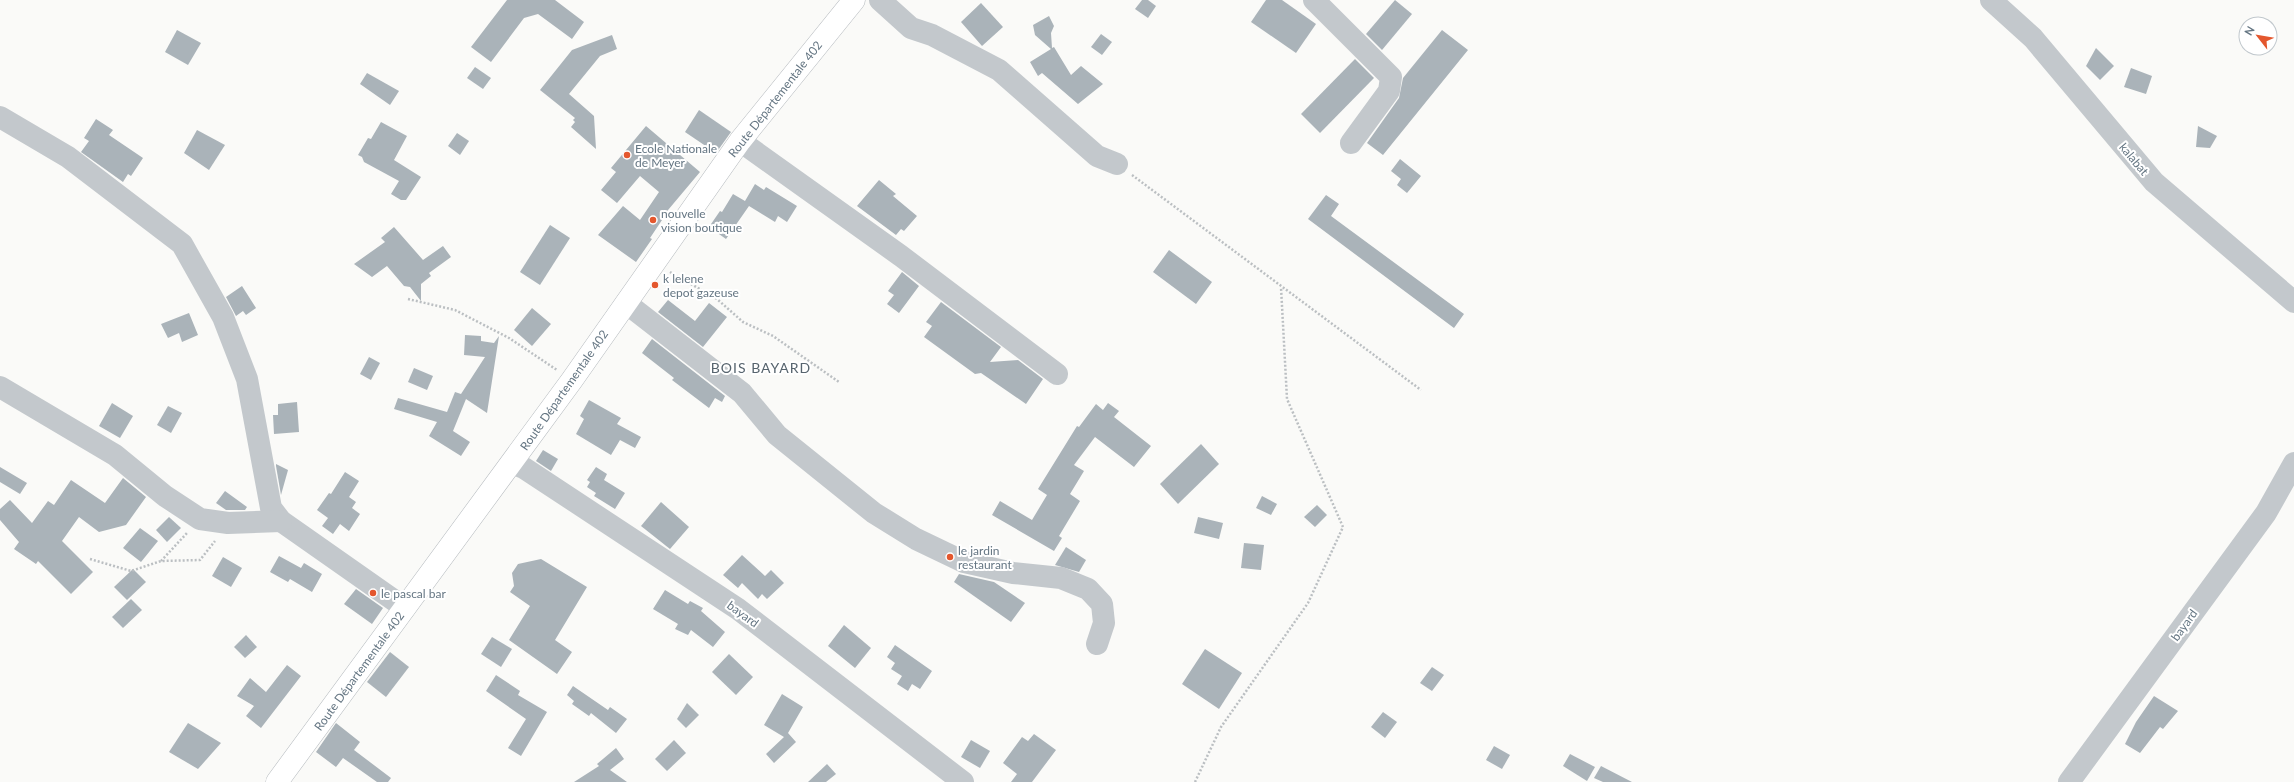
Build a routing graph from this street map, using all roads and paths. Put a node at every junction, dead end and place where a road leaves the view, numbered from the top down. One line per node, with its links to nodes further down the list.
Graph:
1 (880, 0): 8 (street)
2 (1314, 0): 7 (street)
3 (1991, 0): 12 (street, kalabat)
4 (852, 1): 6 (main road, Route Départementale 402)
5 (0, 117): 22 (street)
6 (740, 141): 9 (main road, Route Départementale 402); 14 (street)
7 (1351, 143)
8 (1117, 164): 10 (path)
9 (654, 262): 13 (main road, Route Départementale 402); 16 (path)
10 (1281, 287): 18 (path); 30 (path)
11 (408, 299): 15 (path)
12 (2294, 302)
13 (626, 303): 15 (main road, Route Départementale 402); 27 (street)
14 (1057, 374)
15 (572, 380): 19 (main road, Route Départementale 402)
16 (839, 382)
17 (0, 387): 21 (street)
18 (1421, 390)
19 (512, 463): 26 (main road, Route Départementale 402); 29 (street, bayard)
20 (2294, 463): 31 (street, bayard)
21 (200, 519): 23 (street); 25 (path)
22 (281, 521): 23 (street); 26 (street)
23 (228, 523): 25 (path)
24 (90, 559): 25 (path)
25 (161, 561)
26 (405, 608): 28 (main road, Route Départementale 402)
27 (1096, 644)
28 (277, 782)
29 (964, 782)
30 (1195, 782)
31 (2069, 782)

